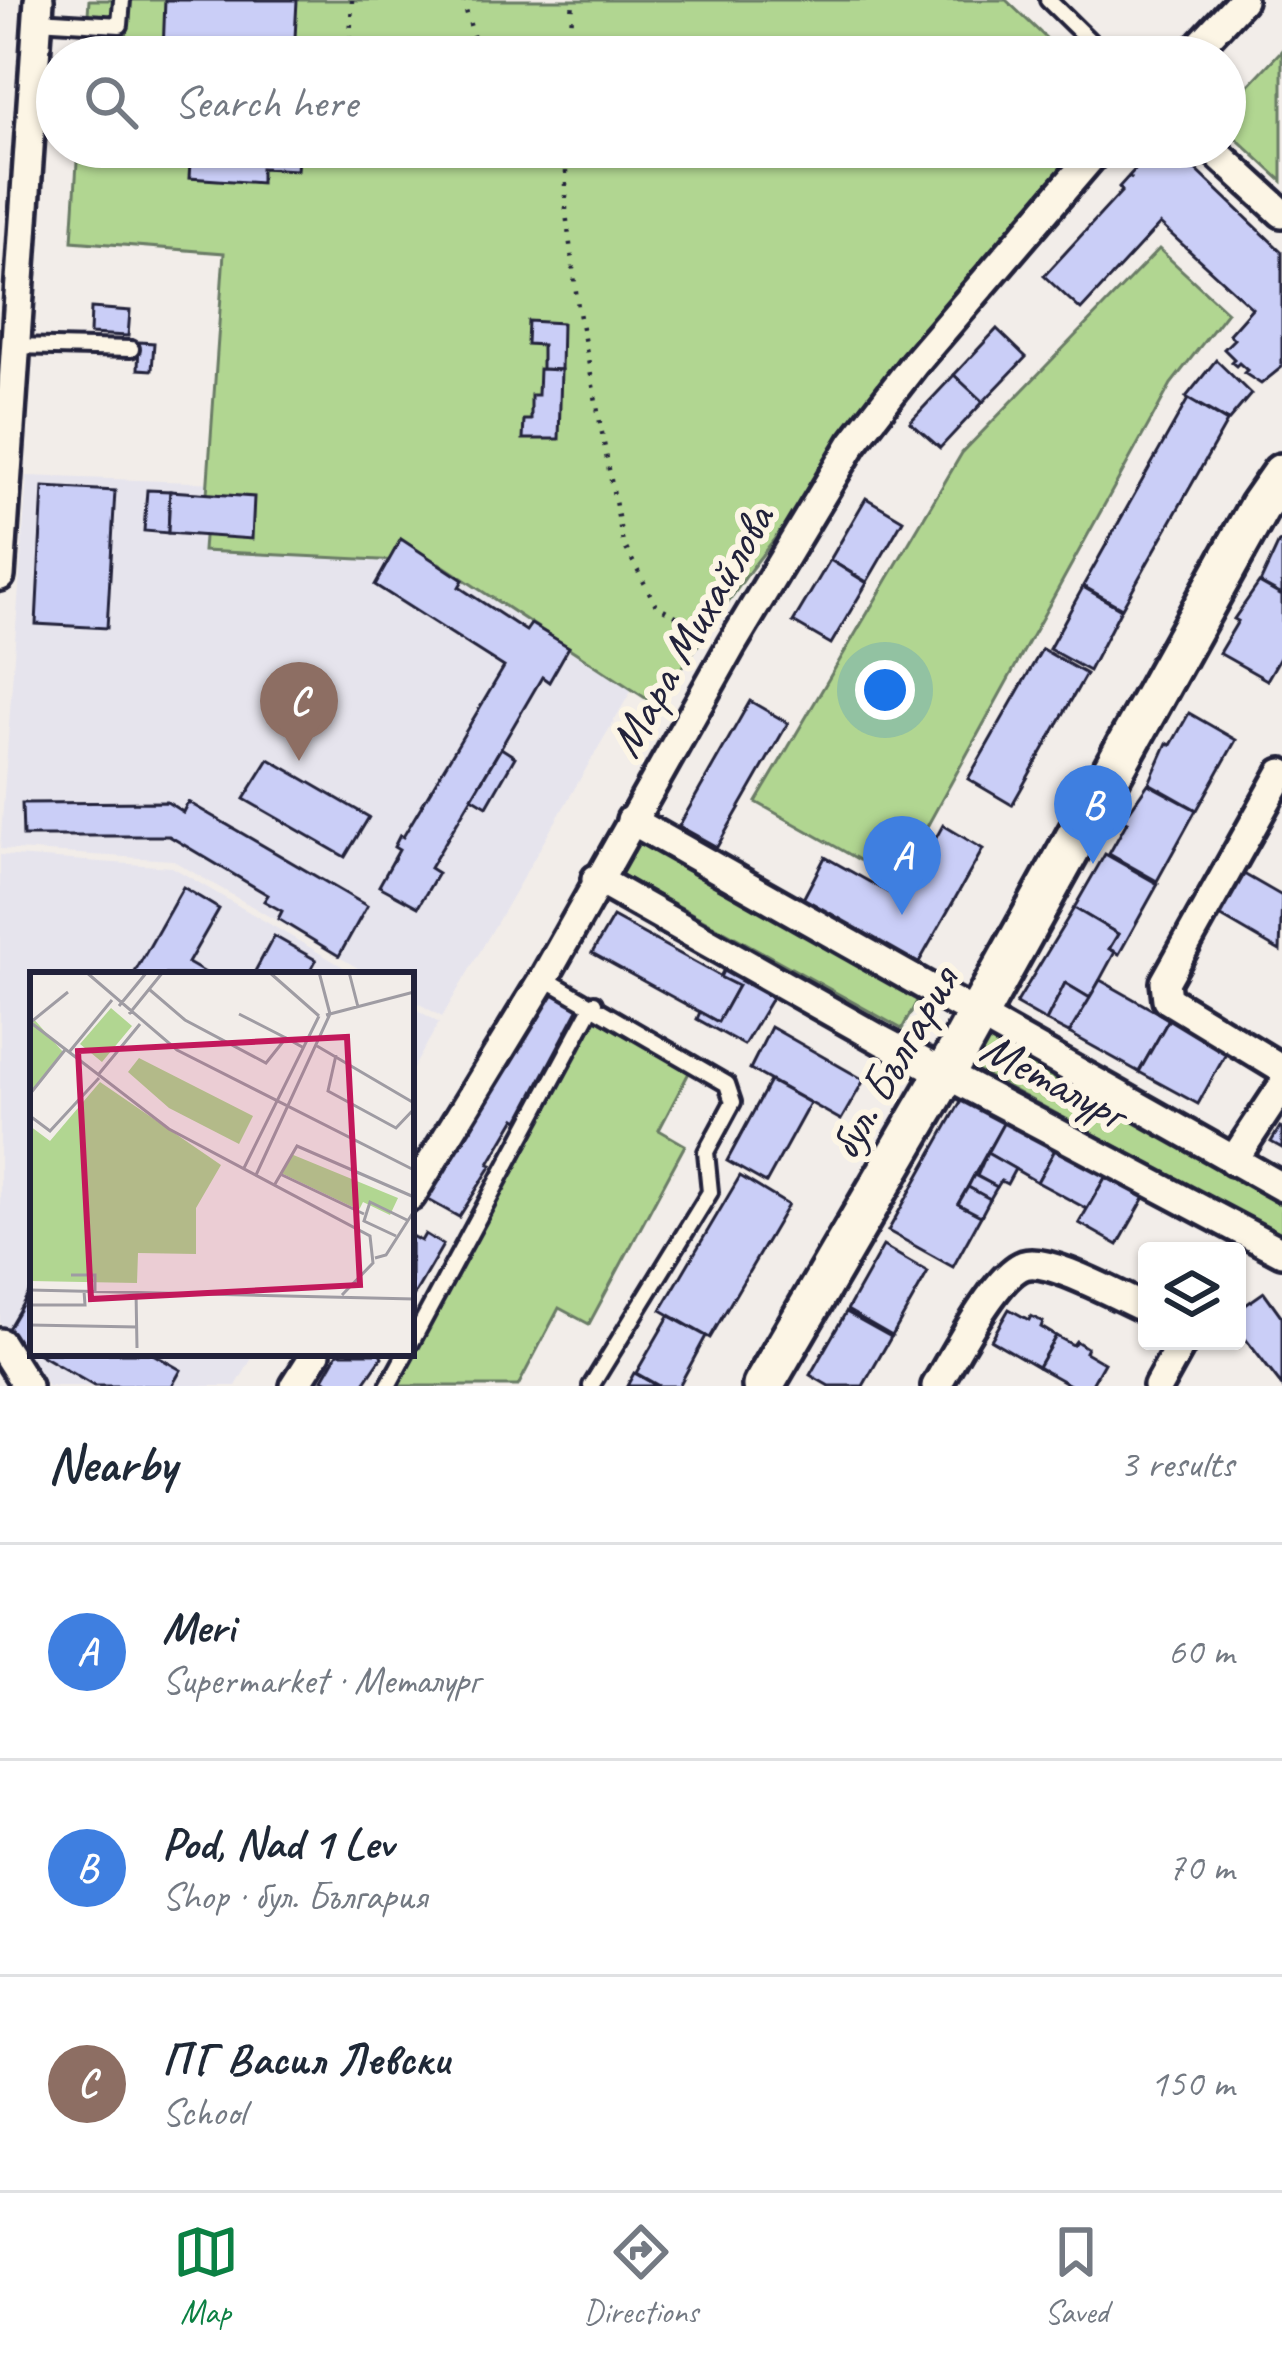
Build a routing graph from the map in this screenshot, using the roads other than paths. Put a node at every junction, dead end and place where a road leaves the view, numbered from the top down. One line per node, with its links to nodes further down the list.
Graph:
1 (122, 0): 4 (lane)
2 (1048, 0): 5 (lane)
3 (1242, 0): 6 (street)
4 (38, 10): 10 (street)
5 (1085, 36)
6 (1209, 36)
7 (1082, 168): 16 (street, Мара Михайлова)
8 (1233, 168): 9 (street)
9 (1282, 213)
10 (12, 234): 11 (street)
11 (16, 346): 12 (lane); 14 (street)
12 (131, 349)
13 (1282, 474): 20 (main road, бул. България)
14 (0, 575)
15 (1282, 773): 21 (street)
16 (631, 820): 17 (street, Мара Михайлова); 20 (street, Металург)
17 (596, 880): 18 (street, Мара Михайлова); 22 (street, Металург)
18 (544, 977): 19 (lane); 26 (street, Мара Михайлова)
19 (594, 1003): 30 (lane); 38 (lane)
20 (980, 1013): 22 (main road, бул. България); 24 (street, Металург)
21 (1282, 1069)
22 (946, 1072): 27 (street, Металург); 39 (main road, бул. България)
23 (1282, 1087): 24 (street)
24 (1233, 1161): 25 (street, Металург)
25 (1282, 1187)
26 (414, 1191)
27 (1238, 1241): 28 (street, Металург)
28 (1282, 1252)
29 (1138, 1305): 40 (street)
30 (414, 1337)
31 (0, 1342): 35 (street)
32 (1178, 1350): 41 (street)
33 (314, 1356): 36 (street)
34 (404, 1356): 37 (lane)
35 (28, 1386)
36 (296, 1386)
37 (388, 1386)
38 (590, 1386)
39 (763, 1386)
40 (936, 1386)
41 (1159, 1386)

